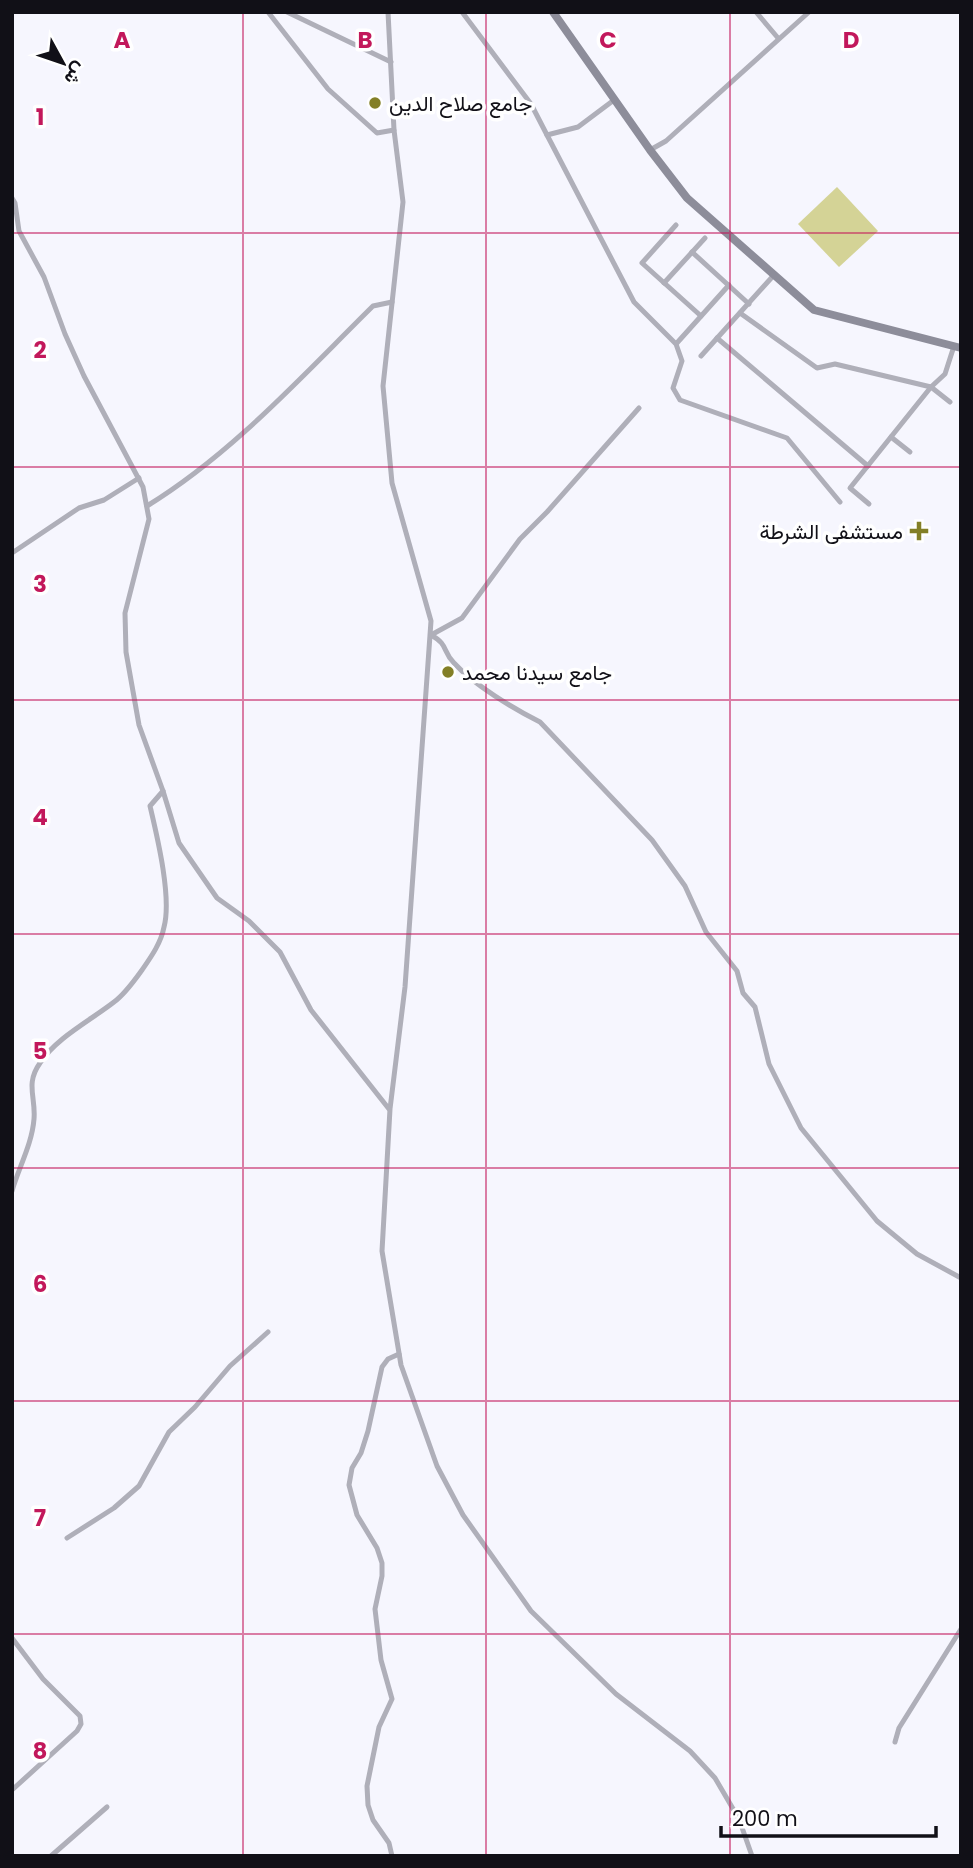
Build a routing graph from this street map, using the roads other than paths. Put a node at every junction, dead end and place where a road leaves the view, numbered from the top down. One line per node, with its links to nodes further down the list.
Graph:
1 (268, 12): 11 (street)
2 (287, 12): 9 (street)
3 (388, 12): 9 (street)
4 (462, 12): 12 (street)
5 (553, 12): 10 (street)
6 (756, 12): 8 (street)
7 (808, 12): 8 (street)
8 (778, 38): 13 (street)
9 (391, 62): 11 (street)
10 (614, 100): 12 (street); 13 (street)
11 (394, 131): 21 (street)
12 (547, 135): 26 (street)
13 (650, 149): 18 (street)
14 (12, 198): 35 (street)
15 (676, 225): 19 (street)
16 (705, 238): 17 (street)
17 (692, 252): 19 (street); 20 (street)
18 (774, 275): 22 (street); 27 (street)
19 (664, 283): 24 (street)
20 (729, 285): 22 (street); 24 (street)
21 (392, 302): 38 (street); 40 (street)
22 (749, 304): 23 (street)
23 (740, 313): 25 (street); 29 (street)
24 (701, 316): 26 (street)
25 (717, 338): 28 (street); 34 (street)
26 (676, 344): 36 (street)
27 (957, 347): 29 (street)
28 (701, 356)
29 (931, 387): 30 (street); 32 (street)
30 (950, 402)
31 (639, 408): 40 (street)
32 (891, 437): 33 (street); 34 (street)
33 (910, 452)
34 (868, 466): 37 (street)
35 (139, 478): 38 (street); 39 (street)
36 (840, 502)
37 (869, 504)
38 (147, 506): 41 (street)
39 (12, 553)
40 (430, 635): 42 (street); 44 (street)
41 (163, 791): 42 (street); 43 (street)
42 (390, 1109): 46 (street)
43 (12, 1191)
44 (961, 1278)
45 (268, 1332): 47 (street)
46 (399, 1354): 54 (street); 55 (street)
47 (67, 1538)
48 (961, 1629): 50 (street)
49 (12, 1638): 51 (street)
50 (894, 1742)
51 (12, 1790)
52 (107, 1807): 53 (street)
53 (51, 1856)
54 (392, 1856)
55 (752, 1856)

